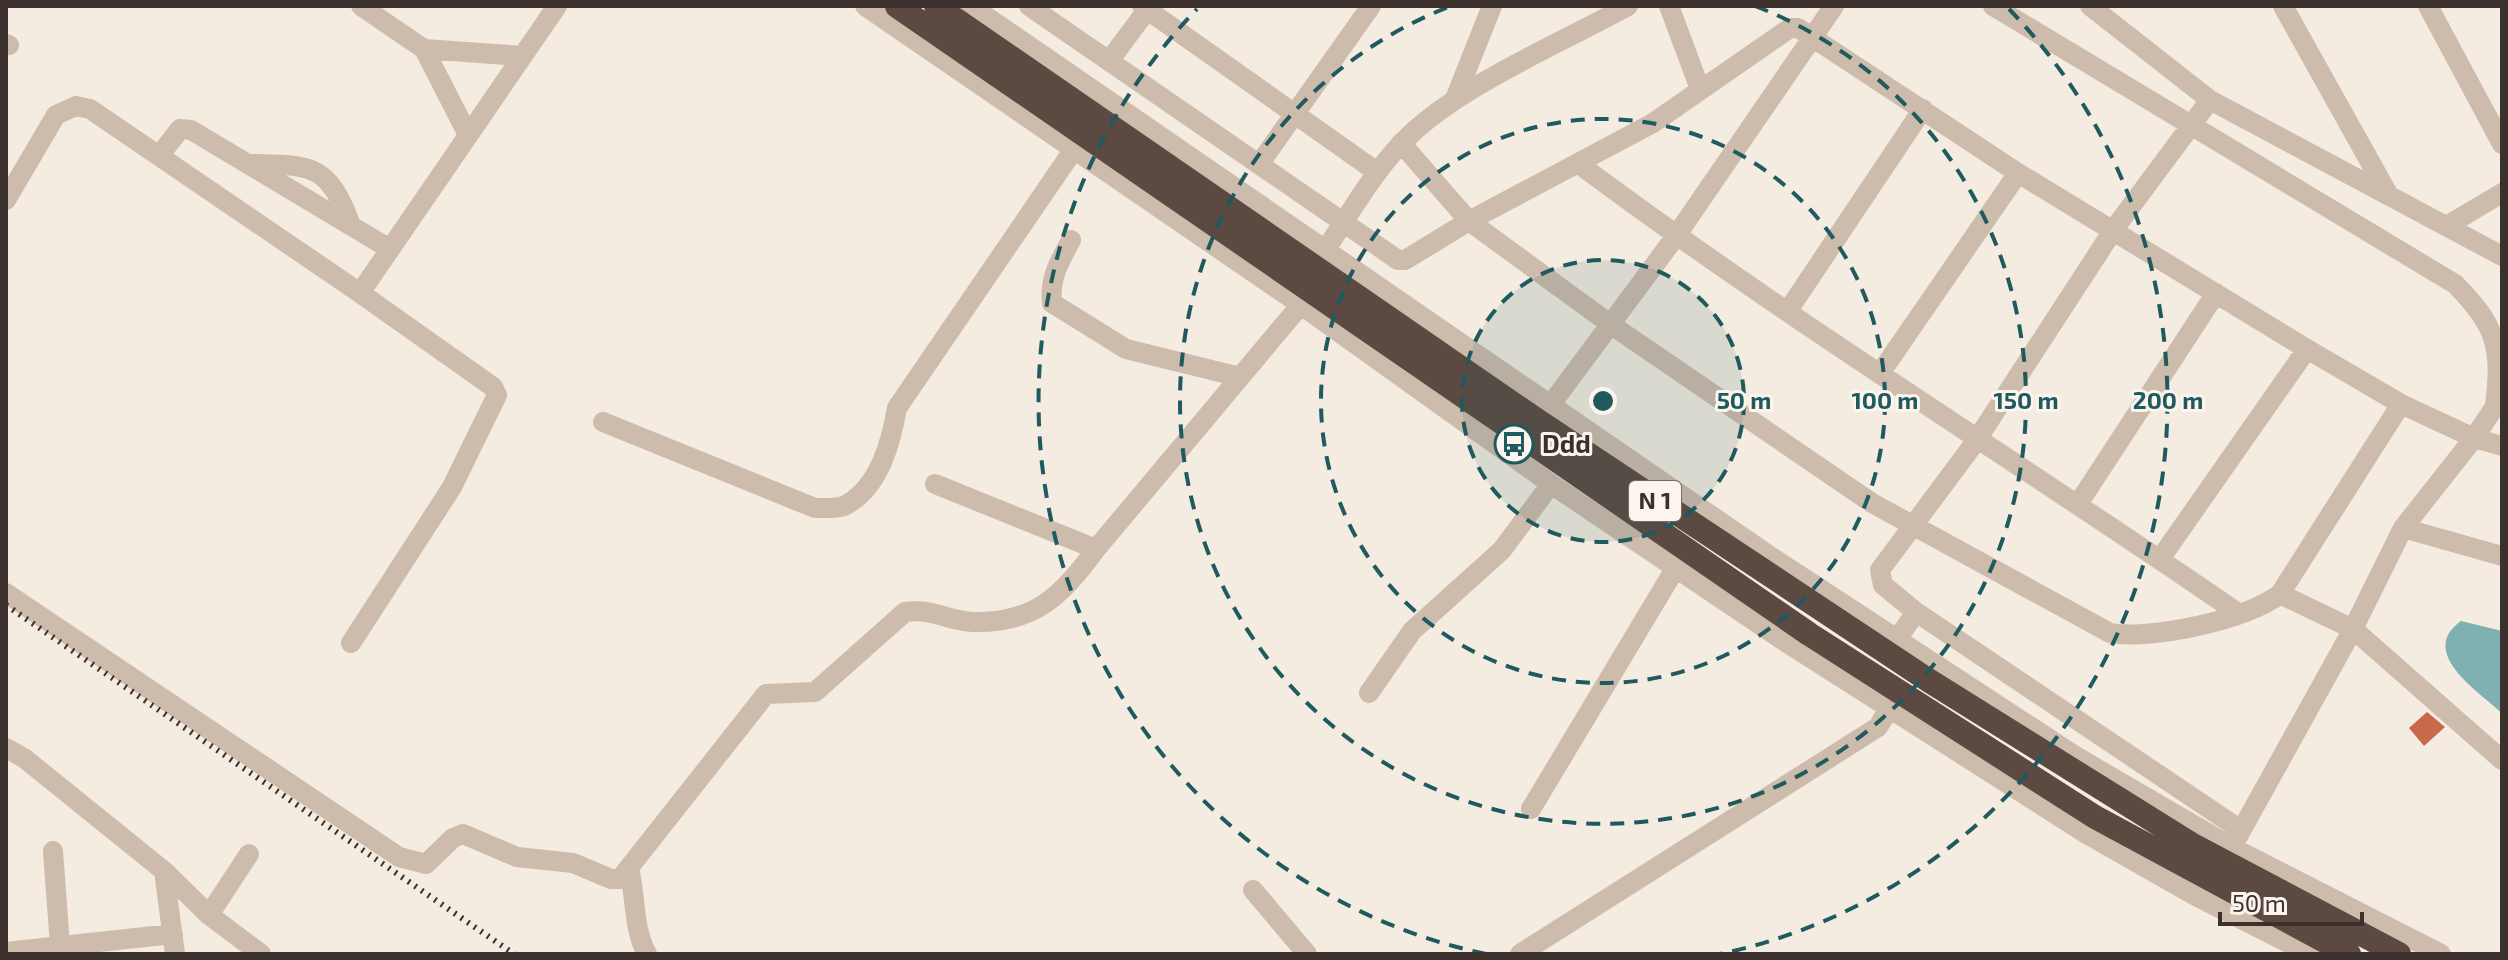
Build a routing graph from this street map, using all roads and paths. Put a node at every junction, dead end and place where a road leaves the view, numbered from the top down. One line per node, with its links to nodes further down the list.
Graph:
1 (361, 6): 19 (street)
2 (557, 6): 20 (street)
3 (865, 6): 29 (street)
4 (897, 6): 29 (highway, N 1)
5 (936, 6): 50 (highway, N 1)
6 (971, 6): 50 (street)
7 (1029, 6): 21 (street)
8 (1371, 6): 26 (street)
9 (1492, 6): 23 (street)
10 (1628, 6): 23 (street)
11 (1669, 6): 22 (street)
12 (1834, 6): 18 (street)
13 (1993, 6): 27 (street)
14 (2090, 6): 24 (street)
15 (2283, 6): 39 (street)
16 (2428, 6): 31 (street)
17 (1146, 7): 21 (street); 26 (street)
18 (1813, 35): 22 (street); 25 (street); 46 (street)
19 (424, 49): 20 (street); 28 (street)
20 (522, 56): 28 (street)
21 (1109, 61): 33 (street)
22 (1700, 89): 35 (street)
23 (1455, 99): 30 (street)
24 (2210, 100): 27 (street); 39 (street)
25 (1923, 109): 37 (street); 53 (street)
26 (1296, 114): 33 (street); 36 (street)
27 (2191, 126): 45 (street); 58 (street)
28 (468, 135): 48 (street)
29 (1080, 141): 50 (highway, N 1); 61 (street)
30 (1401, 143): 36 (street); 41 (street)
31 (2502, 144)
32 (159, 156): 34 (street); 40 (street); 51 (street)
33 (1260, 163): 42 (street)
34 (250, 164): 43 (street); 43 (street)
35 (1579, 164): 41 (street); 46 (street)
36 (1377, 172): 42 (street)
37 (2018, 173): 45 (street); 56 (street)
38 (2502, 193): 44 (street)
39 (2388, 194): 44 (street)
40 (6, 200)
41 (1469, 221): 42 (street); 54 (street)
42 (1344, 222): 50 (street)
43 (351, 225): 48 (street)
44 (2448, 225): 49 (street)
45 (2114, 229): 52 (street); 63 (street)
46 (1676, 236): 53 (street); 54 (street)
47 (1071, 240): 57 (street)
48 (390, 249): 51 (street)
49 (2502, 256)
50 (1313, 279): 57 (street); 60 (highway, N 1); 66 (street); 73 (highway, N 1)
51 (360, 293): 81 (street)
52 (2216, 293): 55 (street); 67 (street)
53 (1789, 309): 56 (street)
54 (1610, 324): 60 (street); 68 (street)
55 (2307, 349): 59 (street); 72 (street)
56 (1881, 372): 63 (street)
57 (1240, 377): 70 (street)
58 (2499, 401): 62 (street)
59 (2401, 404): 62 (street); 76 (street)
60 (1544, 413): 74 (highway, N 1)
61 (603, 422)
62 (2474, 438): 64 (street); 69 (street)
63 (1976, 441): 67 (street); 68 (street)
64 (2502, 446)
65 (935, 484): 70 (street)
66 (1551, 484): 73 (street); 82 (street)
67 (2078, 504): 72 (street)
68 (1915, 524): 77 (street); 78 (street)
69 (2403, 528): 71 (street); 79 (street)
70 (1096, 549): 90 (street)
71 (2502, 556)
72 (2160, 559): 78 (street)
73 (1680, 560): 83 (highway, N 1); 86 (street)
74 (1764, 563): 80 (street); 87 (highway, N 1)
75 (6, 593): 90 (street)
76 (2280, 594): 78 (street); 79 (street)
77 (1916, 612): 80 (street); 87 (street)
78 (2238, 613)
79 (2353, 629): 85 (street); 87 (street)
80 (1898, 638): 87 (street)
81 (351, 643)
82 (1369, 693)
83 (1896, 699): 92 (highway, N 1); 101 (street)
84 (6, 748): 91 (street)
85 (2502, 760)
86 (1531, 809)
87 (2232, 847): 104 (highway, N 1); 105 (street)
88 (53, 851): 96 (street)
89 (249, 854): 94 (street)
90 (629, 868): 99 (street)
91 (164, 871): 94 (street); 95 (street)
92 (2198, 886): 102 (street); 103 (highway, N 1)
93 (1253, 890): 100 (street)
94 (209, 915): 98 (street)
95 (174, 944): 96 (street)
96 (66, 948): 97 (street)
97 (6, 952)
98 (261, 954)
99 (647, 954)
100 (1307, 954)
101 (1520, 954)
102 (2310, 954)
103 (2349, 954)
104 (2399, 954)
105 (2441, 954)

